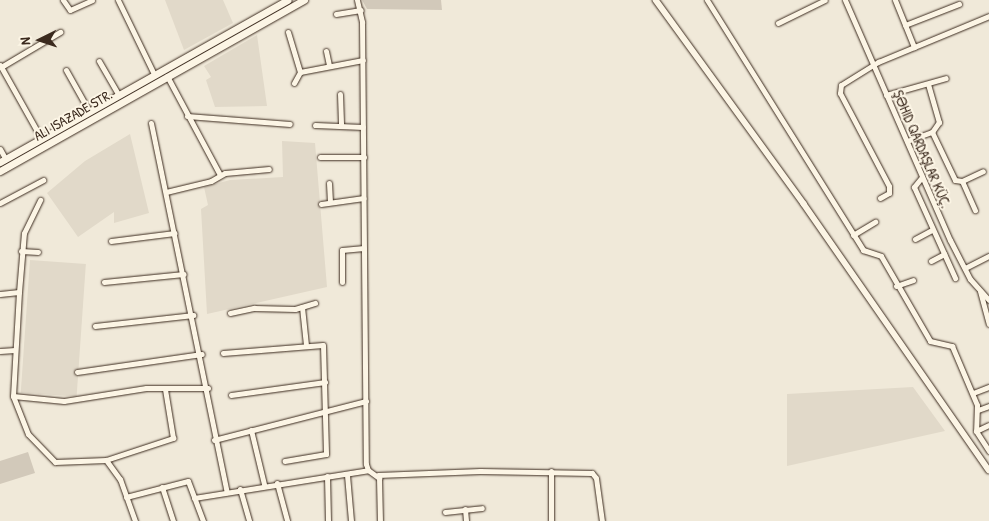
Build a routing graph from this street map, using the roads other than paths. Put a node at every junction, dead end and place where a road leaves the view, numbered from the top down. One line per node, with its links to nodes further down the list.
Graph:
1 (63, 0): 2 (street)
2 (92, 0)
3 (118, 0): 30 (street)
4 (287, 0): 29 (main road)
5 (304, 0): 29 (main road)
6 (357, 0): 13 (street)
7 (656, 0): 121 (street)
8 (707, 0): 70 (street)
9 (824, 0): 16 (street)
10 (845, 0): 25 (street, ŞƏHID QARDAŞLAR KÜÇ.)
11 (896, 0): 17 (street)
12 (959, 4): 17 (street)
13 (361, 10): 14 (street); 22 (street)
14 (336, 14)
15 (989, 16): 20 (street)
16 (778, 23)
17 (905, 25): 20 (street)
18 (60, 32): 26 (street)
19 (288, 32): 28 (street)
20 (914, 47): 25 (street)
21 (326, 51): 24 (street)
22 (363, 60): 24 (street); 43 (street)
23 (100, 61): 35 (street)
24 (329, 65): 28 (street)
25 (873, 65): 36 (street, ŞƏHID QARDAŞLAR KÜÇ.); 61 (street)
26 (0, 66): 45 (street)
27 (66, 70): 37 (street)
28 (300, 72): 32 (street)
29 (166, 73): 30 (main road); 38 (street)
30 (156, 78): 35 (main road, ALI ISAZADE STR.); 52 (main road, ALI ISAZADE STR.)
31 (946, 78): 33 (street)
32 (294, 84)
33 (928, 84): 36 (street); 44 (street)
34 (340, 94): 42 (street)
35 (119, 95): 37 (main road, ALI ISAZADE STR.)
36 (886, 95): 46 (street, ŞƏHID QARDAŞLAR KÜÇ.)
37 (89, 111): 45 (main road, ALI ISAZADE STR.)
38 (187, 116): 40 (street); 54 (street)
39 (152, 123): 59 (street)
40 (290, 124)
41 (315, 125): 42 (street)
42 (341, 126): 43 (street)
43 (363, 127): 49 (street)
44 (932, 132): 46 (street); 57 (street)
45 (41, 138): 50 (main road, ALI ISAZADE STR.)
46 (907, 141): 55 (street, ŞƏHID QARDAŞLAR KÜÇ.)
47 (0, 149): 50 (street)
48 (320, 157): 49 (street)
49 (364, 157): 60 (street)
50 (3, 160)
51 (269, 169): 54 (street)
52 (0, 171)
53 (983, 171): 57 (street)
54 (220, 175): 59 (street)
55 (922, 177): 68 (street); 79 (street, ŞƏHID QARDAŞLAR KÜÇ.)
56 (43, 180): 64 (street)
57 (962, 181): 66 (street)
58 (328, 184): 63 (street)
59 (166, 192): 69 (street)
60 (364, 198): 63 (street); 73 (street)
61 (880, 198)
62 (40, 200): 74 (street)
63 (330, 202): 65 (street)
64 (0, 203)
65 (321, 204)
66 (975, 210)
67 (875, 222): 70 (street)
68 (932, 230): 71 (street); 76 (street)
69 (175, 234): 72 (street); 80 (street)
70 (853, 235): 85 (street)
71 (915, 238)
72 (111, 241)
73 (364, 248): 84 (street); 109 (street)
74 (21, 251): 75 (street); 87 (street)
75 (38, 252)
76 (944, 254): 78 (street); 81 (street)
77 (989, 256): 79 (street)
78 (931, 261)
79 (965, 268): 86 (street, ŞƏHID QARDAŞLAR KÜÇ.)
80 (184, 274): 83 (street); 93 (street)
81 (954, 278)
82 (913, 280): 85 (street)
83 (104, 282)
84 (342, 282)
85 (896, 286): 106 (street)
86 (980, 291): 89 (street, ŞƏHID QARDAŞLAR KÜÇ.); 94 (street)
87 (19, 292): 88 (street); 97 (street)
88 (0, 294)
89 (989, 300)
90 (315, 303): 91 (street)
91 (302, 307): 92 (street); 96 (street)
92 (230, 313)
93 (193, 315): 95 (street); 100 (street)
94 (989, 324)
95 (95, 326)
96 (306, 344): 99 (street); 102 (street)
97 (15, 350): 98 (street); 108 (street)
98 (0, 351)
99 (223, 353)
100 (202, 354): 101 (street); 104 (street)
101 (76, 372)
102 (325, 382): 107 (street); 111 (street)
103 (989, 387): 106 (street)
104 (208, 388): 105 (street); 116 (street)
105 (165, 390): 108 (street); 118 (street)
106 (974, 393): 112 (street)
107 (231, 395)
108 (13, 396): 118 (street)
109 (366, 401): 111 (street); 120 (street)
110 (989, 406): 112 (street)
111 (325, 408): 114 (street); 119 (street)
112 (978, 410): 115 (street)
113 (989, 425): 115 (street)
114 (251, 430): 116 (street); 127 (street)
115 (976, 431): 117 (street)
116 (214, 440): 130 (street)
117 (989, 451)
118 (106, 460): 131 (street)
119 (285, 461)
120 (368, 470): 123 (street); 124 (street)
121 (989, 470)
122 (550, 471): 124 (street); 145 (street); 146 (street)
123 (347, 475): 125 (street); 142 (street)
124 (378, 475): 143 (street)
125 (327, 476): 126 (street); 141 (street)
126 (277, 482): 127 (street); 140 (street)
127 (264, 484): 129 (street)
128 (162, 487): 131 (street); 132 (street); 137 (street)
129 (240, 489): 130 (street); 139 (street)
130 (227, 492): 132 (street)
131 (126, 498): 136 (street)
132 (194, 498): 138 (street)
133 (482, 508): 134 (street)
134 (465, 509): 135 (street); 144 (street)
135 (445, 512)
136 (135, 521)
137 (173, 521)
138 (203, 521)
139 (249, 521)
140 (287, 521)
141 (328, 521)
142 (351, 521)
143 (380, 521)
144 (466, 521)
145 (551, 521)
146 (602, 521)

